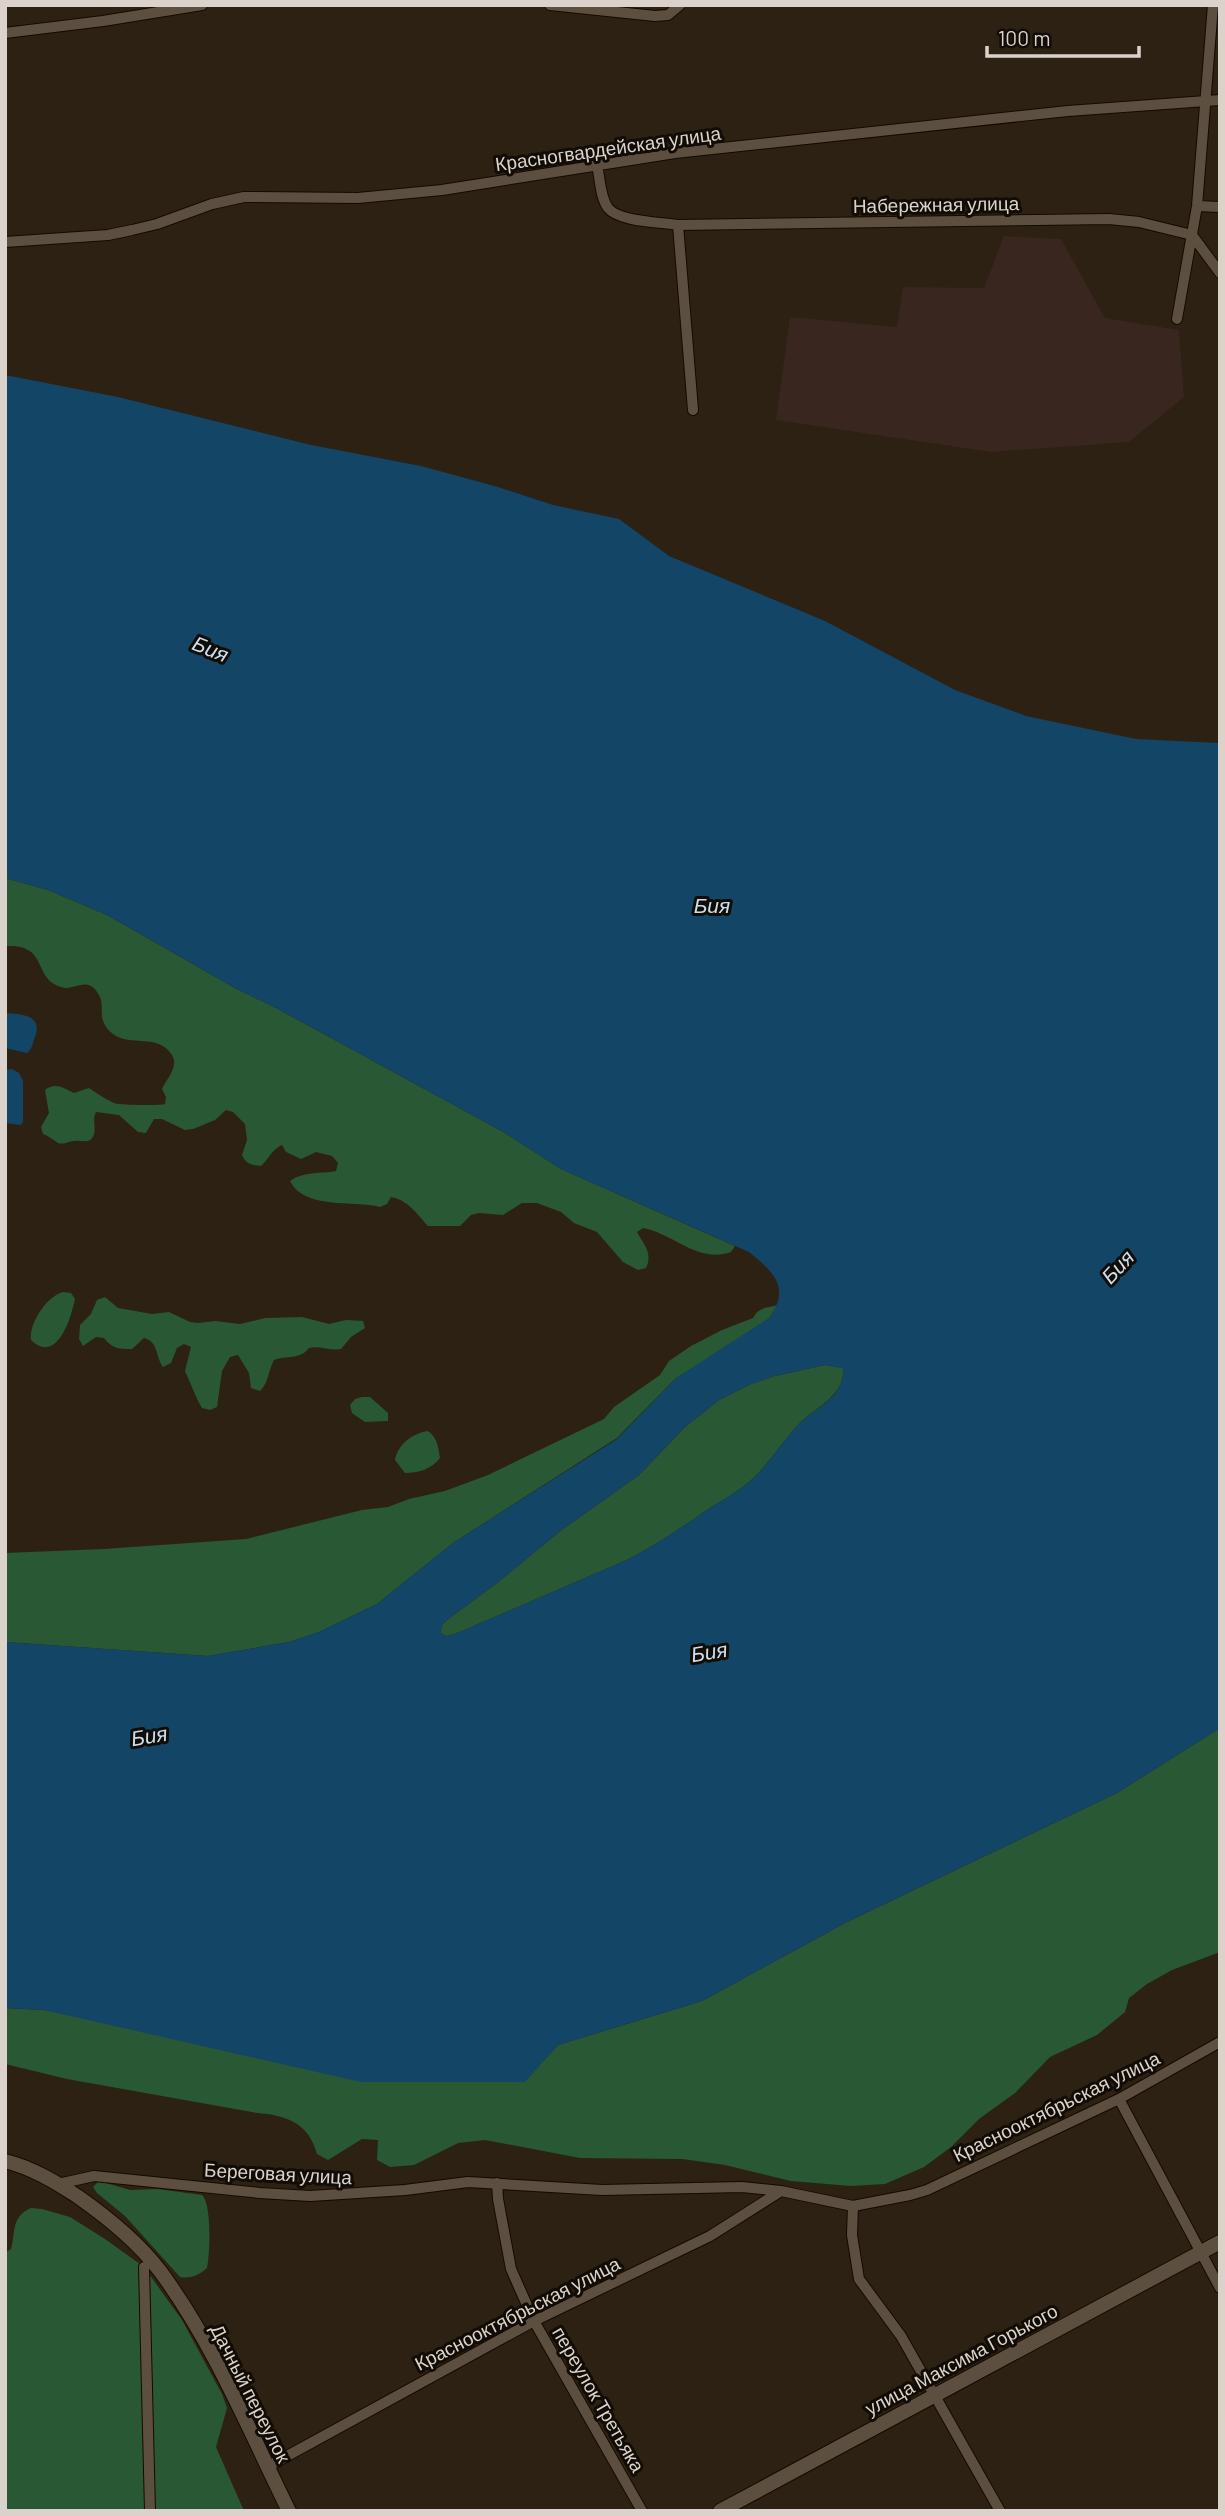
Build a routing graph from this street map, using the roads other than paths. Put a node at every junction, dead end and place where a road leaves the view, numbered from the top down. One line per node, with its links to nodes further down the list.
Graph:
1 (202, 5): 5 (street)
2 (550, 5): 3 (street)
3 (680, 5)
4 (1213, 5): 7 (street)
5 (5, 33)
6 (1220, 100): 7 (street, Красногвардейская улица)
7 (1204, 103): 8 (street, Красногвардейская улица); 9 (street)
8 (597, 165): 11 (street, Набережная улица); 13 (street, Красногвардейская улица)
9 (1198, 206): 10 (street); 12 (street)
10 (1220, 206)
11 (678, 225): 12 (street, Набережная улица); 16 (street)
12 (1192, 235): 14 (street); 15 (street)
13 (5, 243)
14 (1220, 273)
15 (1177, 319)
16 (693, 410)
17 (1220, 2042): 18 (street, Краснооктябрьская улица)
18 (1119, 2099): 23 (street, Краснооктябрьская улица); 25 (street)
19 (5, 2161): 21 (main road, Дачный переулок)
20 (497, 2183): 21 (street, Береговая улица); 22 (street, Краснооктябрьская улица); 28 (street, переулок Третьяка)
21 (58, 2184): 30 (main road, Дачный переулок)
22 (782, 2191): 23 (street, Краснооктябрьская улица); 28 (street, Краснооктябрьская улица)
23 (853, 2206): 29 (street)
24 (1220, 2242): 25 (main road, улица Максима Горького)
25 (1200, 2252): 27 (street); 29 (main road, улица Максима Горького)
26 (145, 2267): 31 (street)
27 (1220, 2288)
28 (534, 2320): 30 (street, Краснооктябрьская улица); 33 (street, переулок Третьяка)
29 (935, 2395): 34 (main road, улица Максима Горького); 35 (street)
30 (267, 2467): 32 (main road, Дачный переулок)
31 (150, 2511)
32 (289, 2511)
33 (642, 2511)
34 (720, 2511)
35 (1000, 2511)

